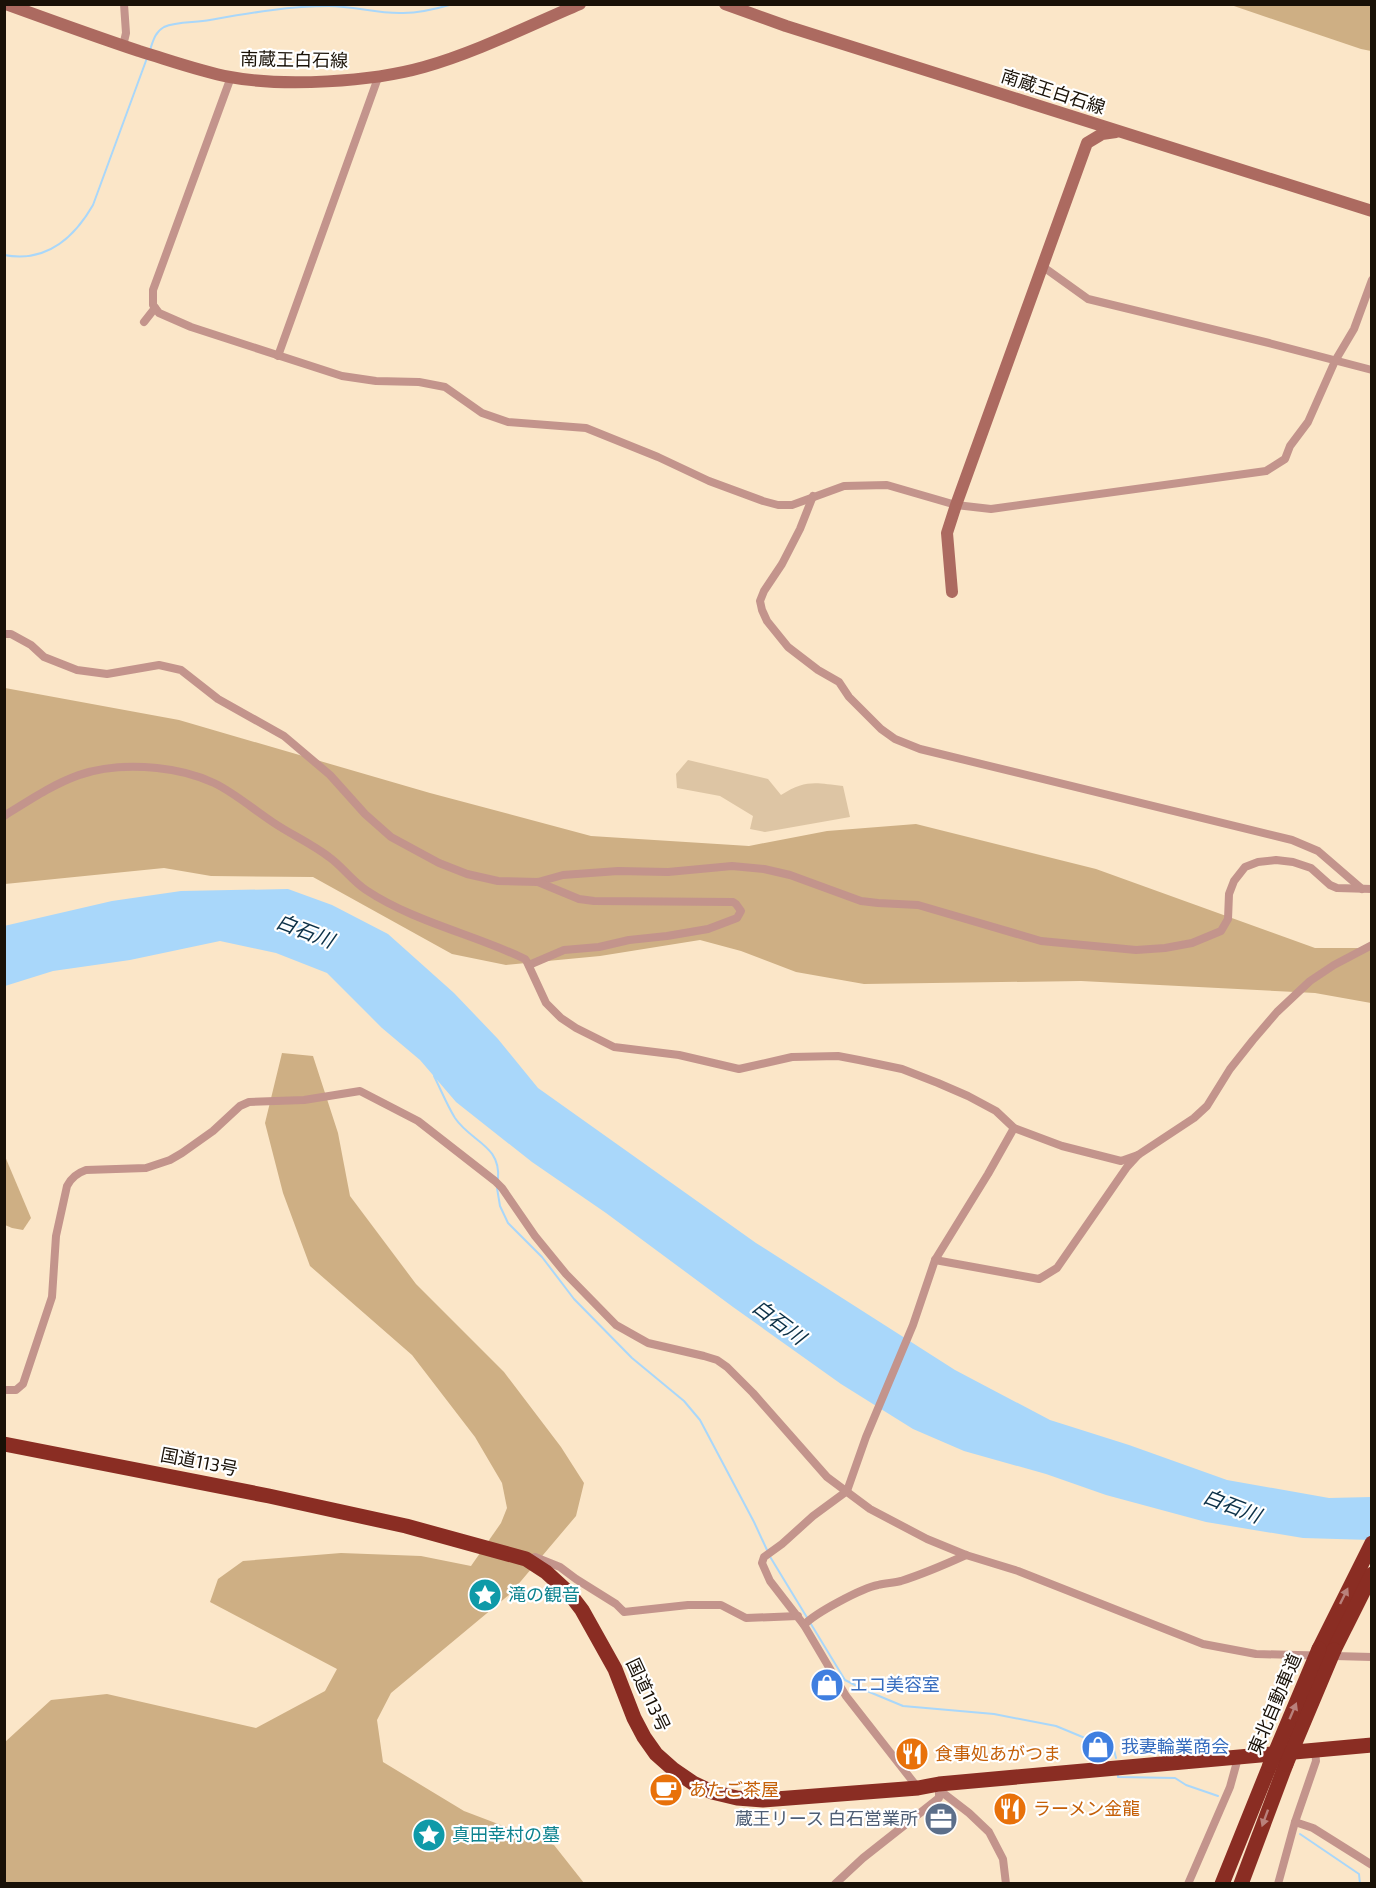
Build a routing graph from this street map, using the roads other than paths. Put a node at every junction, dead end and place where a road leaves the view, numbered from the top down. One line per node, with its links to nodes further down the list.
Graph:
1 (6, 4): 5 (main road, 南蔵王白石線)
2 (124, 4): 5 (street)
3 (580, 4): 6 (main road, 南蔵王白石線)
4 (725, 4): 8 (main road, 南蔵王白石線)
5 (123, 46): 7 (main road, 南蔵王白石線)
6 (380, 75): 7 (main road, 南蔵王白石線); 16 (street)
7 (231, 77): 14 (street)
8 (1075, 117): 9 (main road, 南蔵王白石線); 10 (main road)
9 (1120, 132): 10 (main road); 11 (main road, 南蔵王白石線)
10 (1087, 142): 12 (main road)
11 (1371, 211)
12 (1042, 266): 17 (street); 20 (main road)
13 (1371, 280): 17 (street)
14 (155, 308): 15 (street); 16 (street)
15 (144, 322)
16 (278, 356): 19 (street)
17 (1335, 361): 18 (street); 20 (street)
18 (1371, 370)
19 (813, 496): 20 (street); 25 (street)
20 (956, 505): 21 (main road)
21 (952, 592)
22 (4, 634): 24 (street)
23 (4, 816): 28 (street)
24 (538, 882): 25 (street); 28 (street)
25 (1362, 889): 26 (street)
26 (1371, 889)
27 (1371, 945): 30 (street)
28 (529, 965): 29 (street)
29 (1014, 1128): 30 (street); 31 (street)
30 (1138, 1155): 31 (street)
31 (934, 1260): 34 (street)
32 (4, 1390): 34 (street)
33 (4, 1444): 37 (highway, 国道113号)
34 (846, 1491): 36 (street); 39 (street)
35 (1371, 1543): 52 (highway, 東北自動車道, one-way to 35, bridge)
36 (966, 1555): 40 (street); 41 (street)
37 (526, 1559): 39 (street); 46 (highway, 国道113号)
38 (1371, 1574): 53 (highway, 東北自動車道, one-way to 53, bridge)
39 (798, 1616): 40 (street)
40 (808, 1621): 46 (street)
41 (1371, 1657)
42 (1371, 1745): 43 (highway, 国道113号)
43 (1316, 1750): 44 (highway, 国道113号); 47 (street)
44 (1238, 1758): 45 (highway, 国道113号); 51 (street)
45 (939, 1784): 46 (highway, 国道113号); 49 (street); 50 (street)
46 (918, 1788)
47 (1295, 1822): 48 (street); 54 (street)
48 (1371, 1865)
49 (835, 1884)
50 (1006, 1884)
51 (1188, 1884)
52 (1222, 1884)
53 (1241, 1884)
54 (1278, 1884)

